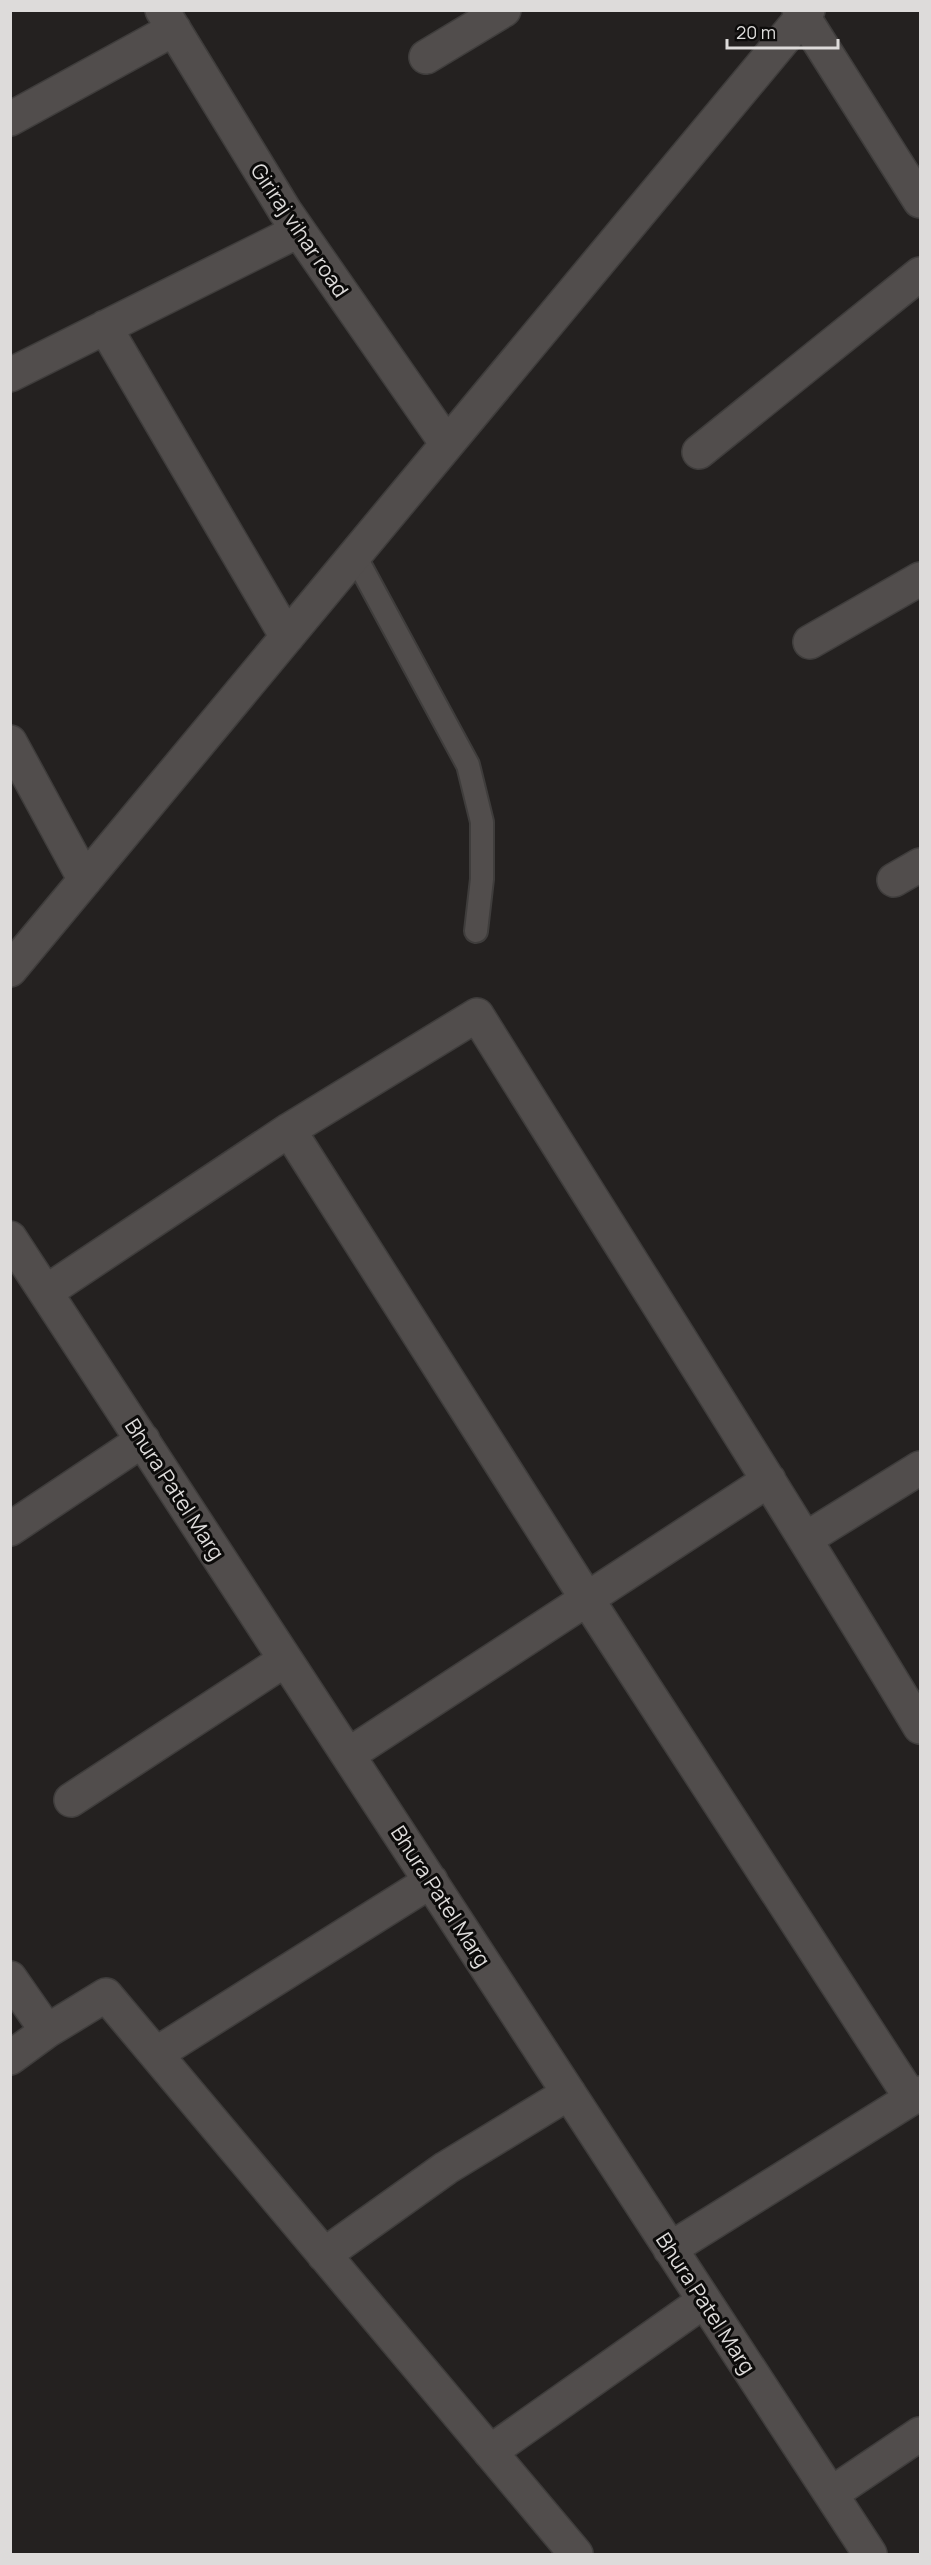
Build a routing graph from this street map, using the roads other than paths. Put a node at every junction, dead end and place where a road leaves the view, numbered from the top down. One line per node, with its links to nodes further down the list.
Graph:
1 (504, 10): 4 (street)
2 (803, 13): 6 (street); 11 (street)
3 (168, 20): 5 (street); 7 (street, Giriraj vihar road)
4 (426, 57)
5 (10, 119)
6 (921, 201)
7 (298, 231): 9 (street); 11 (street, Giriraj vihar road)
8 (921, 274): 12 (street)
9 (105, 327): 10 (street); 15 (street)
10 (10, 375)
11 (447, 444): 13 (street)
12 (699, 452)
13 (355, 556): 15 (street); 19 (lane)
14 (921, 579): 16 (street)
15 (287, 637): 18 (street)
16 (810, 642)
17 (10, 742): 18 (street)
18 (85, 880): 20 (street)
19 (476, 931)
20 (10, 970)
21 (289, 1130): 23 (street); 26 (street); 29 (street)
22 (10, 1238): 23 (street, Bhura Patel Marg)
23 (29, 1282): 24 (street, Bhura Patel Marg)
24 (143, 1440): 27 (street); 30 (street, Bhura Patel Marg)
25 (921, 1468): 28 (street)
26 (769, 1480): 28 (street); 29 (street)
27 (10, 1529)
28 (807, 1538): 31 (street)
29 (587, 1599): 32 (street); 40 (street)
30 (285, 1660): 32 (street, Bhura Patel Marg); 33 (street)
31 (921, 1727)
32 (348, 1755): 34 (street, Bhura Patel Marg)
33 (71, 1800)
34 (431, 1881): 37 (street); 39 (street, Bhura Patel Marg)
35 (10, 1978): 36 (street)
36 (47, 2031): 37 (street); 38 (street)
37 (156, 2054): 42 (street)
38 (10, 2058)
39 (569, 2093): 41 (street, Bhura Patel Marg); 42 (street)
40 (916, 2096): 41 (street)
41 (670, 2249): 43 (street, Bhura Patel Marg)
42 (324, 2255): 45 (street)
43 (704, 2301): 45 (street); 46 (street, Bhura Patel Marg)
44 (921, 2434): 46 (street)
45 (490, 2452): 47 (street)
46 (831, 2494): 48 (street, Bhura Patel Marg)
47 (576, 2554)
48 (870, 2554)

